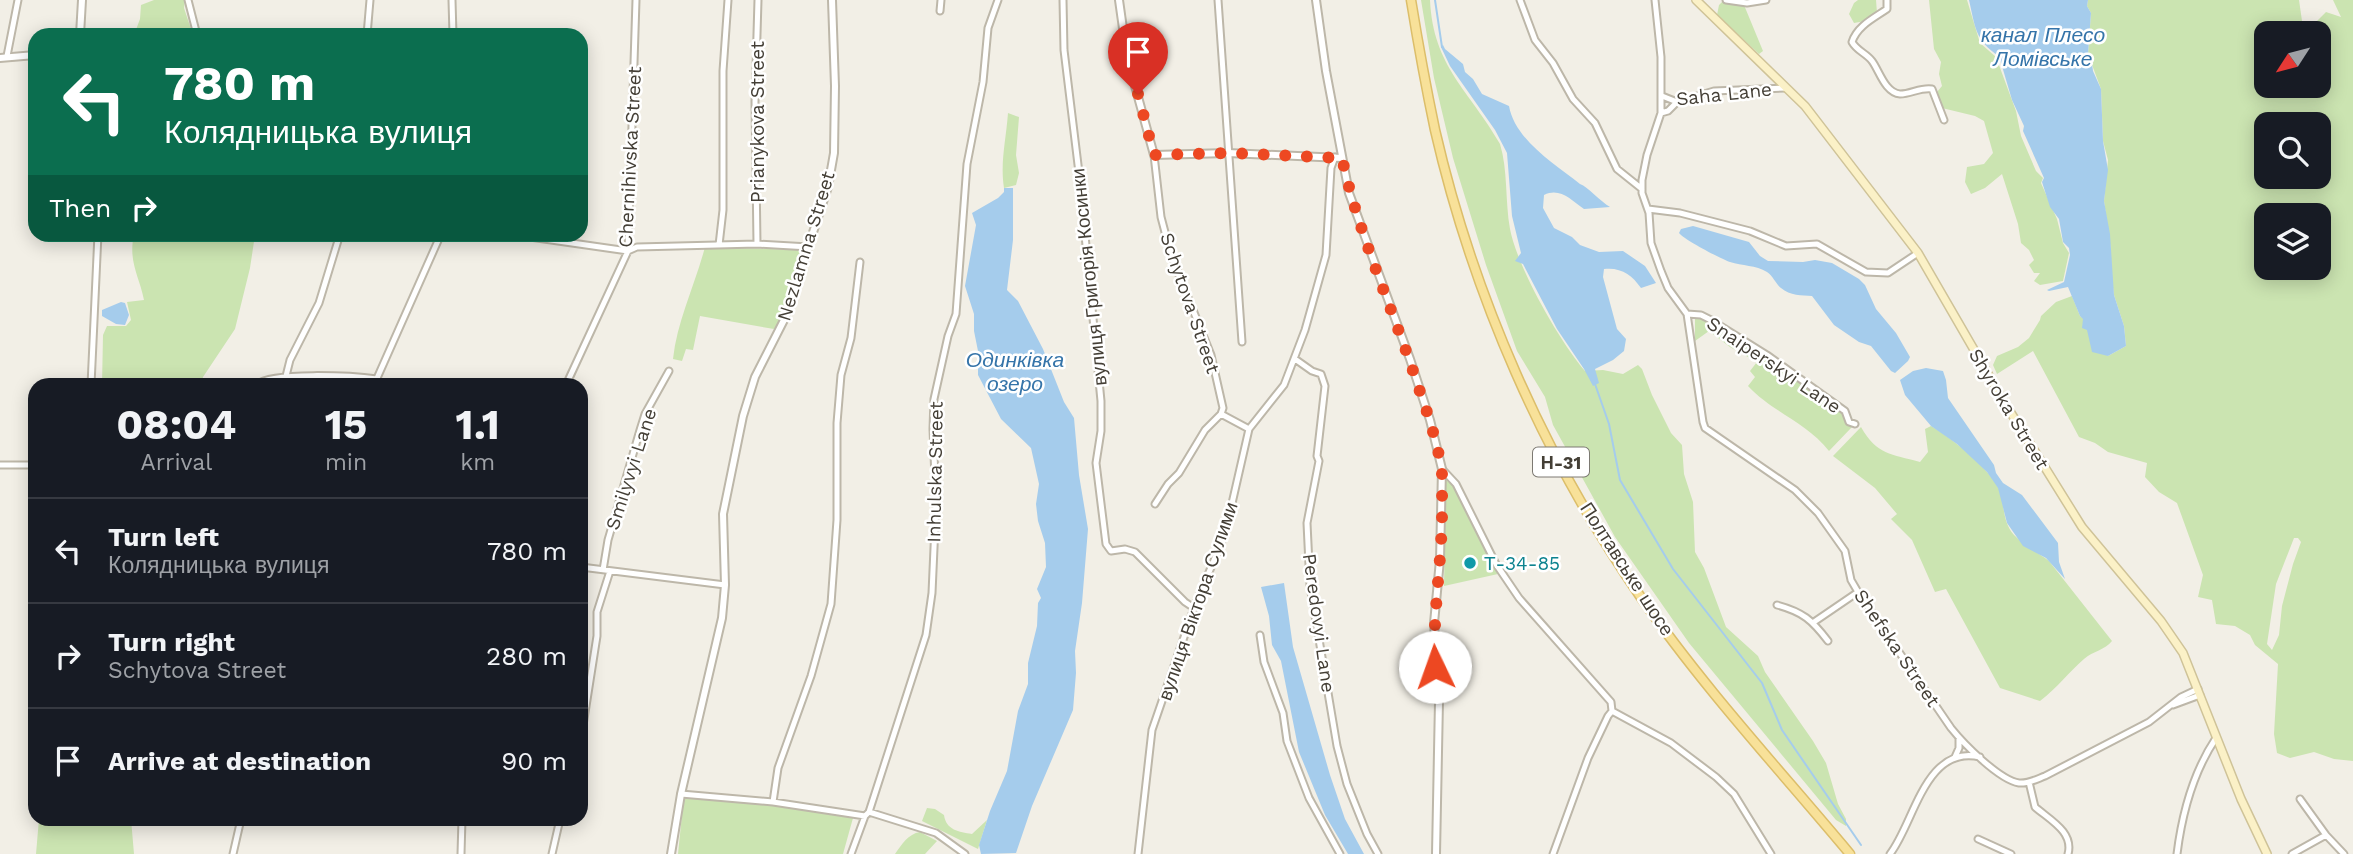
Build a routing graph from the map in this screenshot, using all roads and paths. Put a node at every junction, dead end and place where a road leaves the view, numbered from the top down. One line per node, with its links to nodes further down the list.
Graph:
1 (18, 0): 29 (street)
2 (82, 0): 24 (street)
3 (188, 0): 25 (street)
4 (370, 0): 26 (street)
5 (452, 0): 27 (street)
6 (636, 0): 47 (street, Chernihivska Street)
7 (728, 0): 45 (street)
8 (758, 0): 44 (street, Prianykova Street)
9 (832, 0): 46 (street, Nezlamna Street)
10 (941, 0): 23 (street)
11 (998, 0): 89 (street, Inhulska Street)
12 (1063, 0): 74 (street, вулиця Григорія Косинки)
13 (1119, 0): 36 (street, Schytova Street)
14 (1218, 0): 35 (street)
15 (1316, 0): 37 (street)
16 (1411, 0): 107 (main road, Полтавське шосе / Н-31)
17 (1520, 0): 38 (street)
18 (1655, 0): 31 (street)
19 (1727, 0): 20 (street)
20 (1766, 0)
21 (1887, 0): 34 (street)
22 (1699, 1): 30 (main road, Shyroka Street)
23 (940, 11)
24 (80, 28)
25 (195, 28)
26 (368, 28)
27 (453, 28)
28 (28, 55): 29 (street)
29 (3, 57)
30 (1788, 88): 32 (street, Saha Lane); 48 (main road, Shyroka Street)
31 (1662, 95): 32 (street, Saha Lane); 33 (street)
32 (1677, 102): 33 (street)
33 (1661, 113): 38 (street)
34 (1944, 120)
35 (1228, 153): 36 (street); 37 (street); 51 (street)
36 (1154, 155): 60 (street, Schytova Street)
37 (1338, 157): 52 (street, вулиця Віктора Сулими); 67 (street)
38 (1642, 189): 39 (street, Shefska Street)
39 (1648, 209): 48 (street); 50 (street, Shefska Street)
40 (99, 242): 55 (street)
41 (338, 242): 54 (street)
42 (437, 242): 58 (street)
43 (565, 242): 47 (street)
44 (757, 244): 45 (street); 46 (street)
45 (719, 245): 47 (street)
46 (809, 247): 71 (street, Nezlamna Street)
47 (628, 251): 59 (street, Chernihivska Street)
48 (1918, 253): 78 (main road, Shyroka Street)
49 (860, 262): 88 (street)
50 (1687, 314): 61 (street, Snaiperskyi Lane); 72 (street, Shefska Street)
51 (1242, 342)
52 (1295, 359): 62 (street, вулиця Віктора Сулими); 103 (street, Peredovyi Lane)
53 (669, 371): 70 (street, Smilyvyi Lane)
54 (286, 376): 56 (street); 57 (street)
55 (91, 378)
56 (270, 378)
57 (316, 378)
58 (378, 378)
59 (569, 378)
60 (1221, 414): 62 (street); 68 (street)
61 (1855, 424)
62 (1249, 429): 74 (street, вулиця Віктора Сулими)
63 (0, 465): 65 (street)
64 (2, 466): 66 (street)
65 (28, 466)
66 (28, 466)
67 (1442, 469): 80 (street); 104 (street)
68 (1155, 504)
69 (588, 568): 70 (street)
70 (607, 570): 71 (street); 79 (street, Smilyvyi Lane)
71 (725, 585): 86 (street, Nezlamna Street)
72 (1858, 592): 75 (street); 82 (street, Shefska Street)
73 (1777, 605): 75 (street)
74 (1194, 608): 101 (street, вулиця Віктора Сулими)
75 (1814, 622): 77 (street)
76 (1260, 635): 102 (street)
77 (1828, 641)
78 (2199, 692): 81 (main road, Shyroka Street); 85 (street)
79 (588, 693)
80 (1612, 710): 105 (street); 106 (street)
81 (2216, 737): 111 (street); 112 (main road, Shyroka Street)
82 (1959, 739): 83 (street); 84 (street, Shefska Street)
83 (1955, 757): 84 (street); 108 (street)
84 (1982, 758): 85 (street, Shefska Street)
85 (2029, 782): 110 (street)
86 (681, 794): 88 (street); 98 (street, Nezlamna Street)
87 (2300, 799): 93 (street)
88 (773, 802): 89 (street)
89 (867, 814): 99 (street, Inhulska Street); 100 (street)
90 (240, 826): 95 (street)
91 (462, 826): 96 (street)
92 (558, 826): 97 (street)
93 (2326, 835): 113 (street); 114 (street)
94 (1978, 839): 109 (street)
95 (233, 854)
96 (461, 854)
97 (552, 854)
98 (671, 854)
99 (851, 854)
100 (965, 854)
101 (1138, 854)
102 (1340, 854)
103 (1378, 854)
104 (1436, 854)
105 (1553, 854)
106 (1771, 854)
107 (1850, 854)
108 (1890, 854)
109 (2011, 854)
110 (2068, 854)
111 (2177, 854)
112 (2267, 854)
113 (2292, 854)
114 (2344, 854)

